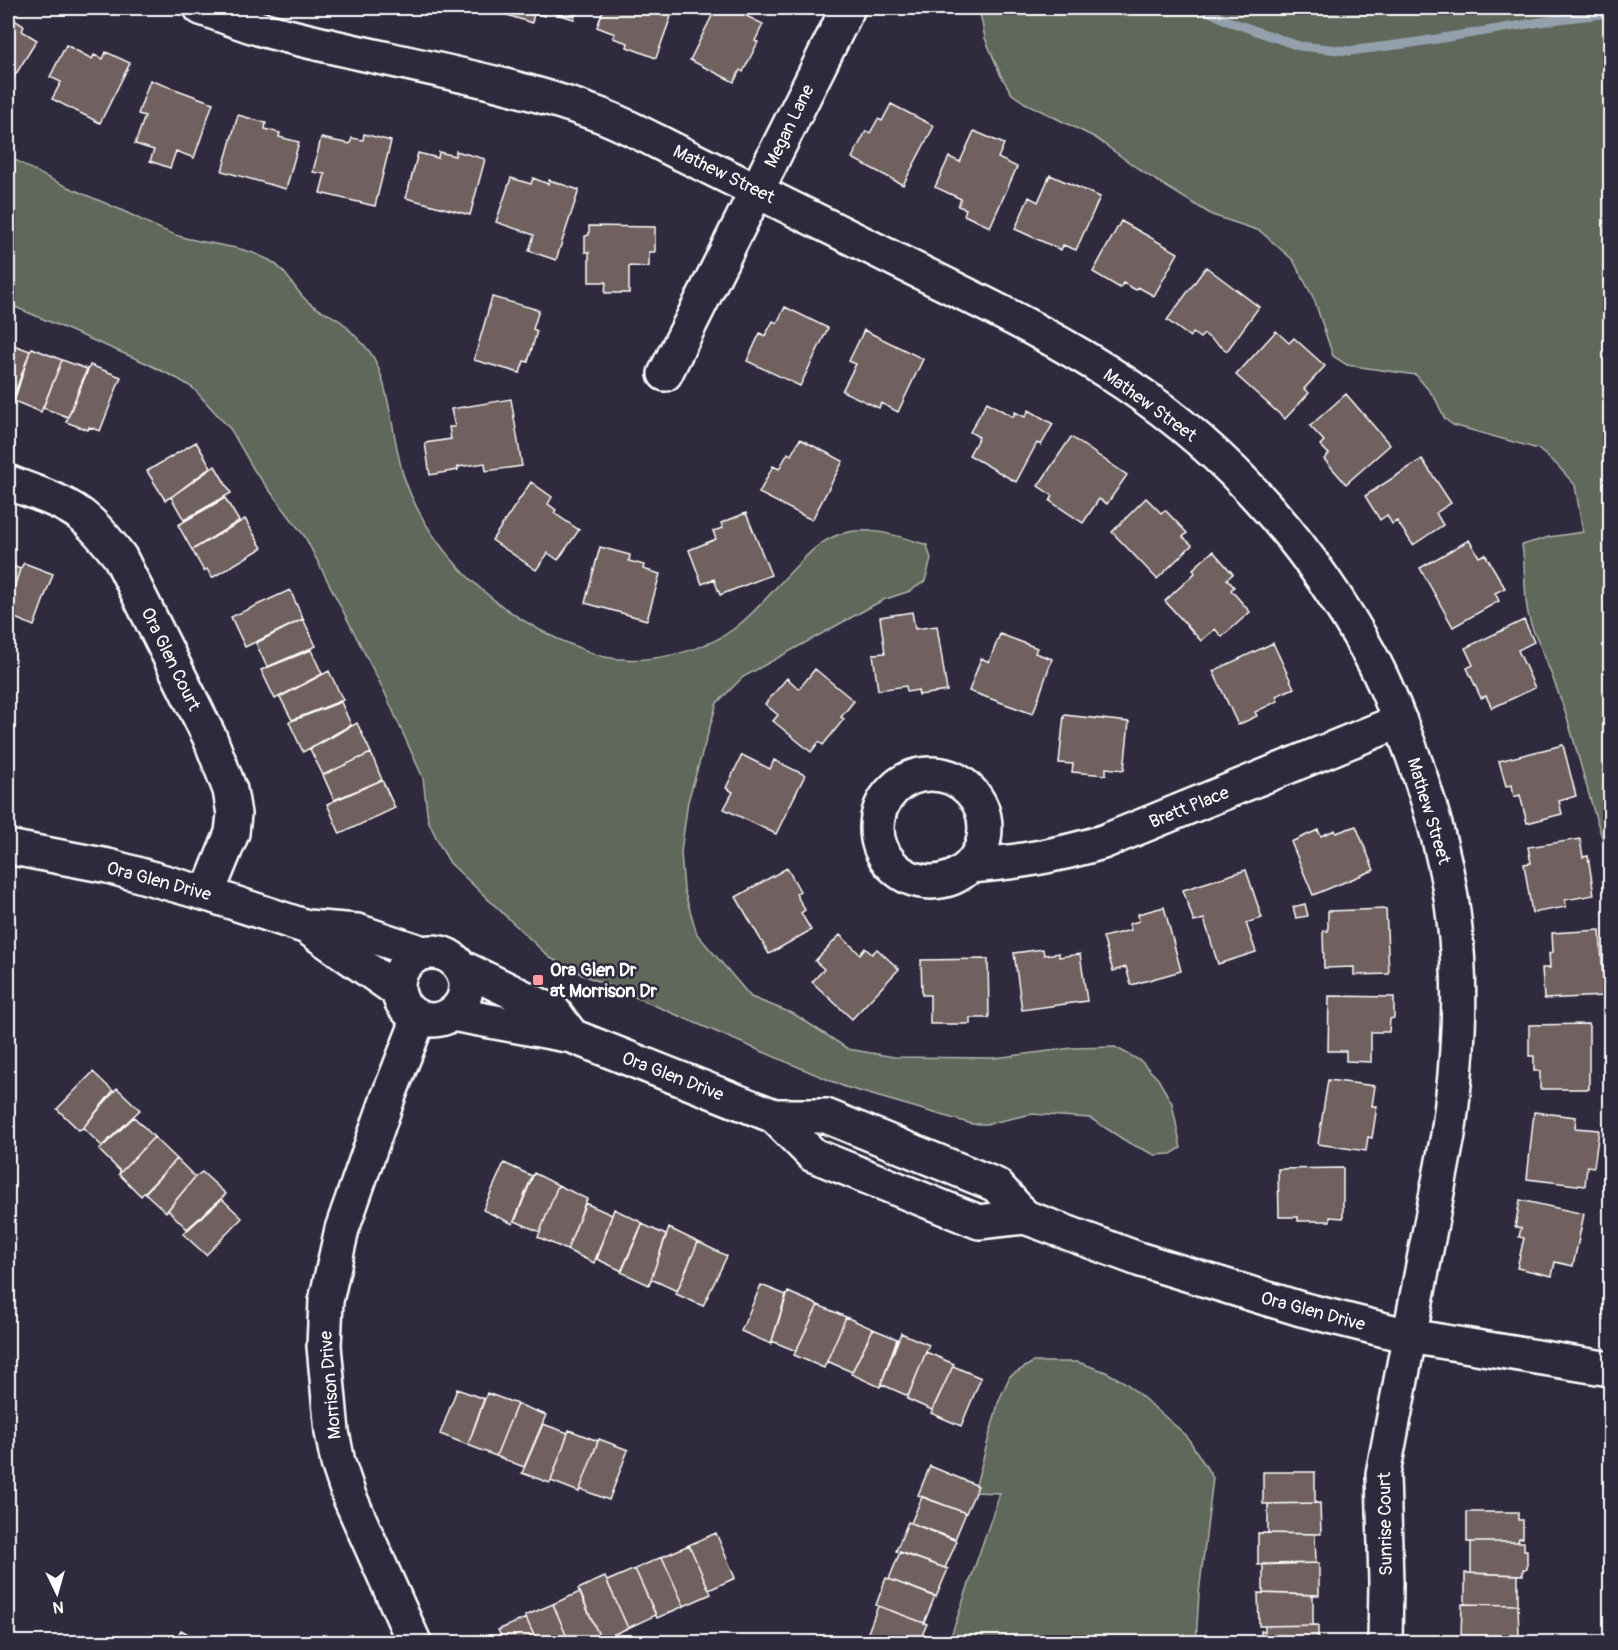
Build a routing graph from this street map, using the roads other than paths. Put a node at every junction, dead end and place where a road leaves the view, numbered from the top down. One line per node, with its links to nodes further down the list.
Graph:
1 (201, 8): 3 (street, Mathew Street)
2 (848, 8): 3 (street, Megan Lane)
3 (757, 190): 4 (street, Megan Lane); 6 (street, Mathew Street)
4 (665, 374)
5 (8, 482): 9 (street, Ora Glen Court)
6 (1400, 721): 8 (street, Brett Place); 17 (street, Mathew Street)
7 (8, 847): 9 (street, Ora Glen Drive)
8 (970, 866)
9 (207, 894): 10 (street, Ora Glen Drive)
10 (307, 927): 11 (street, Ora Glen Drive); 13 (street, Ora Glen Drive)
11 (423, 953): 12 (street); 13 (street)
12 (461, 968): 14 (street); 16 (street)
13 (398, 991): 15 (street)
14 (452, 1014): 15 (street); 16 (street, Ora Glen Drive)
15 (419, 1018): 19 (street, Morrison Drive)
16 (572, 1036): 17 (street, Ora Glen Drive)
17 (1409, 1336): 18 (street, Ora Glen Drive); 20 (street, Sunrise Court)
18 (1611, 1369)
19 (414, 1642)
20 (1385, 1642)

